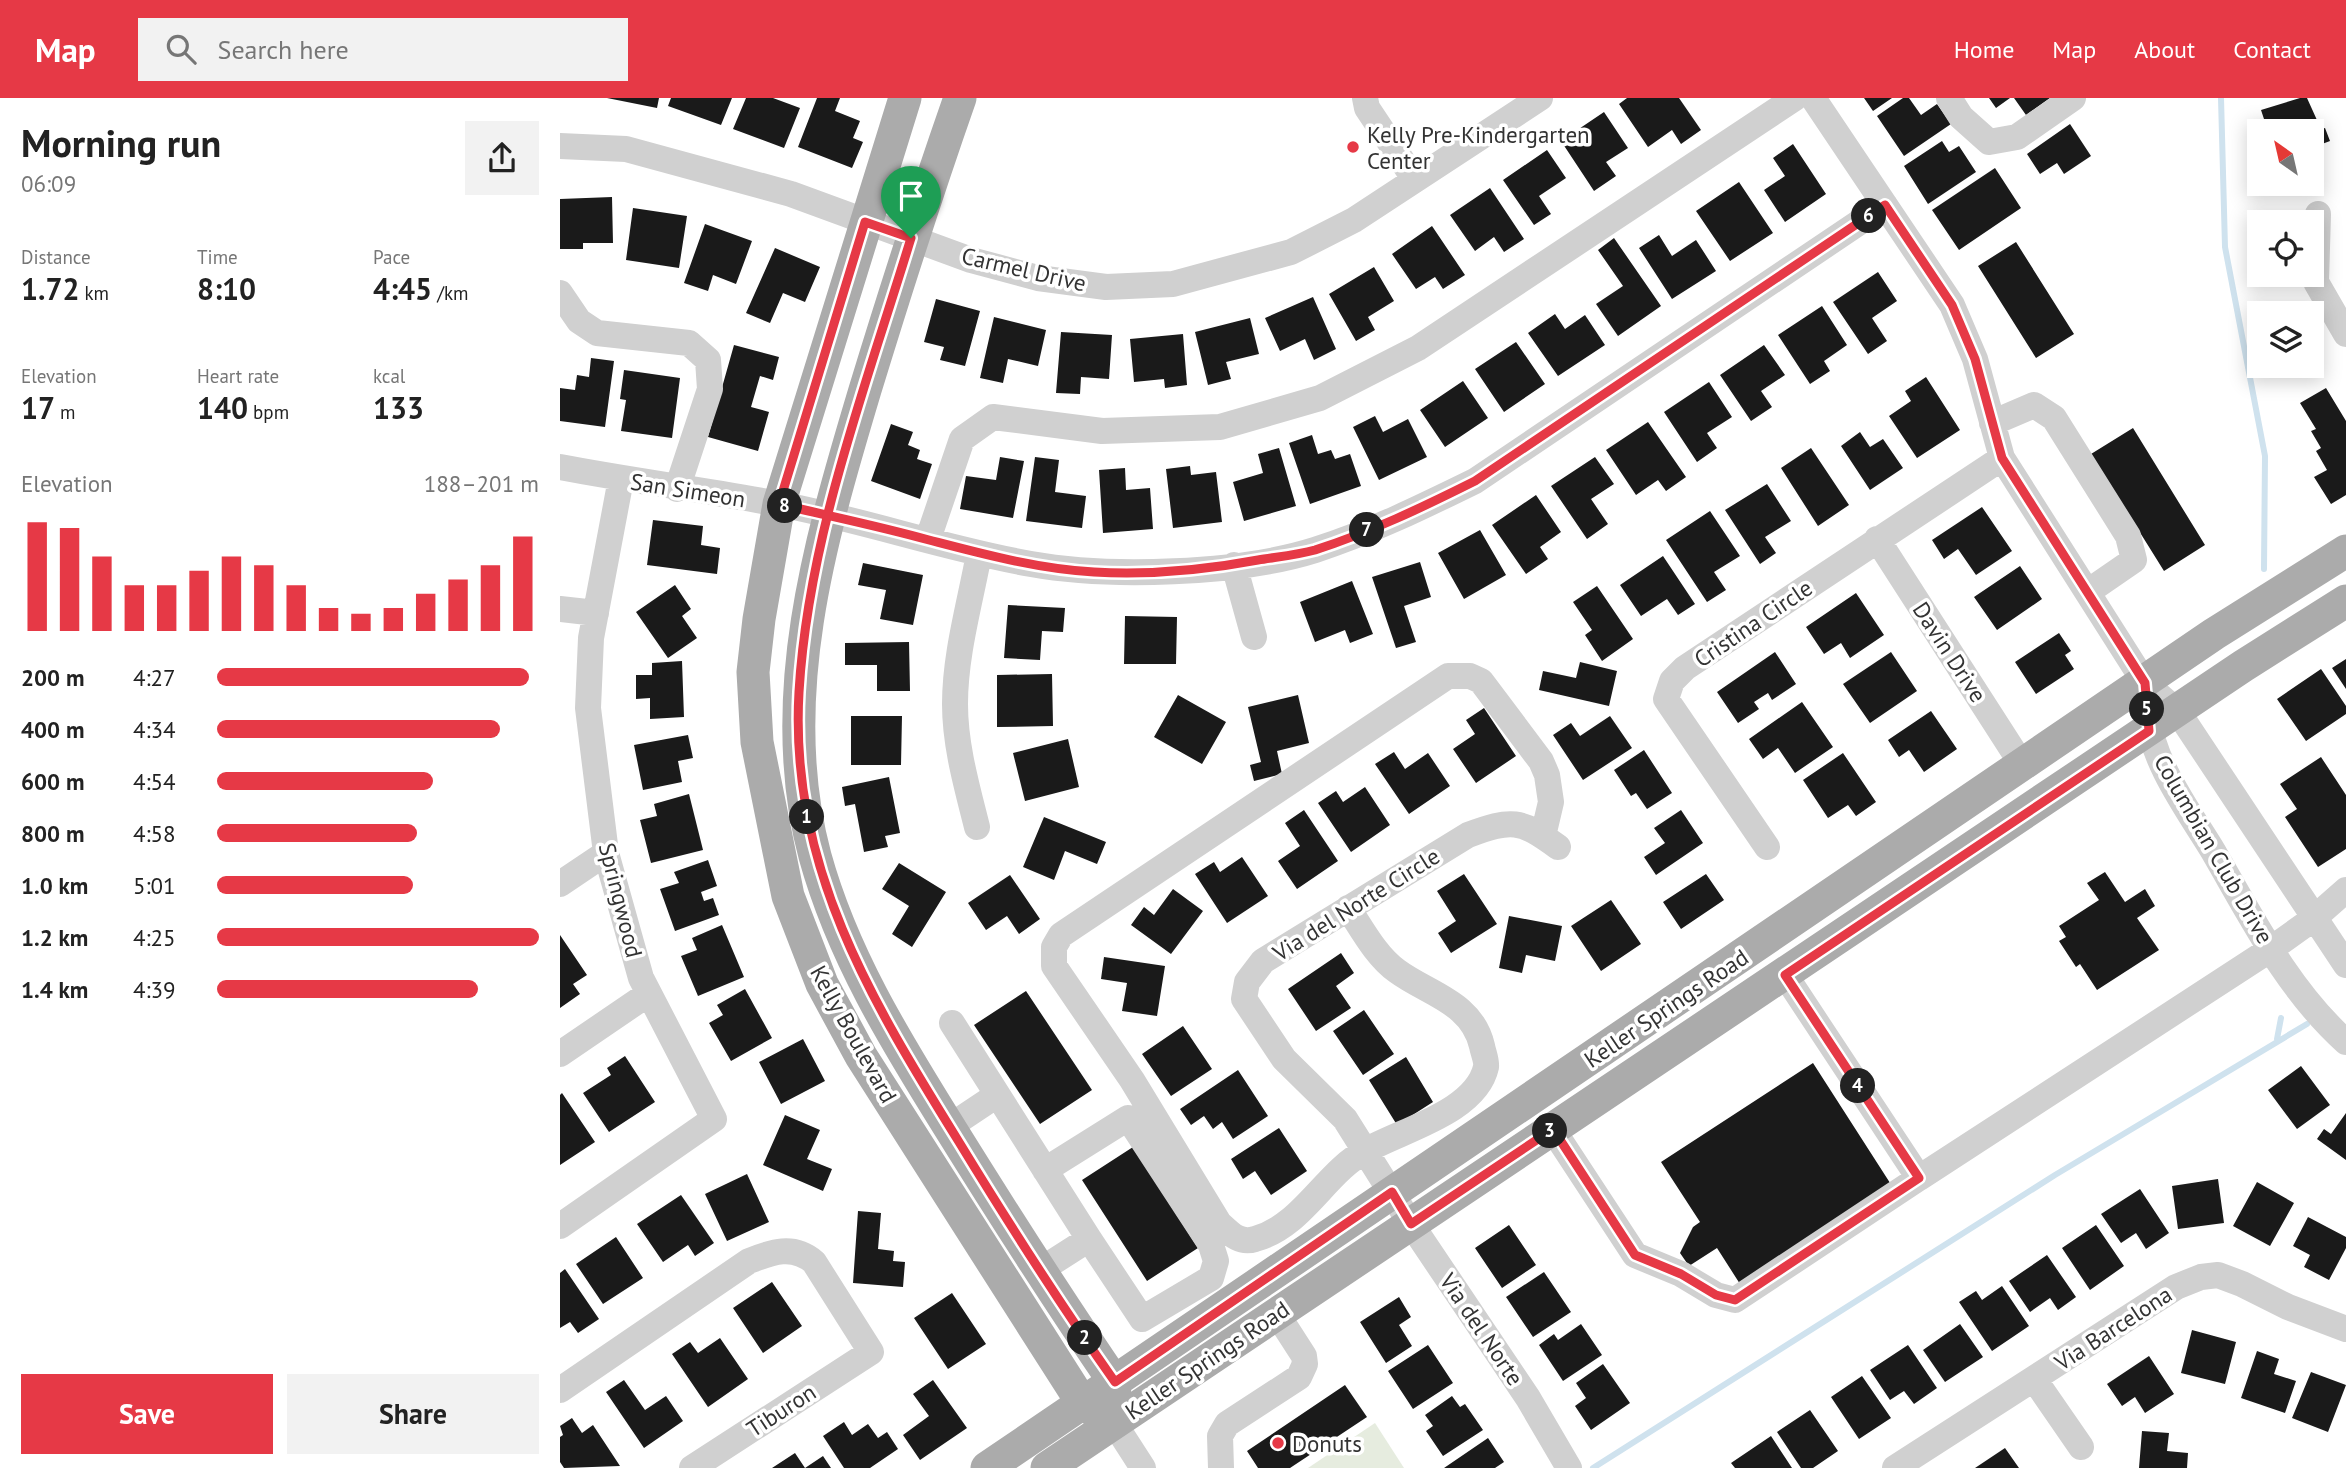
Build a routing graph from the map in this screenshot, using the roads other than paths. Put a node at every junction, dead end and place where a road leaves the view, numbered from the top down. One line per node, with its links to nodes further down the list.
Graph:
1 (905, 98): 12 (main road, Kelly Boulevard)
2 (960, 98): 13 (main road, Kelly Boulevard)
3 (1365, 98): 10 (street)
4 (1540, 98): 10 (street, Carmel Drive)
5 (1796, 98): 24 (street)
6 (1813, 98): 11 (street)
7 (1949, 98): 8 (street)
8 (2073, 98)
9 (560, 146): 12 (street, Carmel Drive)
10 (1415, 180): 13 (street, Carmel Drive)
11 (1885, 205): 17 (street); 28 (street, San Simeon)
12 (865, 222): 13 (street, Carmel Drive); 22 (main road, Kelly Boulevard)
13 (911, 238): 23 (main road, Kelly Boulevard)
14 (2319, 287): 16 (street)
15 (560, 293): 21 (street)
16 (2346, 334)
17 (1993, 423): 18 (street); 29 (street)
18 (2002, 458): 25 (street, Cristina Circle); 29 (street)
19 (560, 467): 20 (street, San Simeon)
20 (621, 479): 21 (street, San Simeon); 32 (street, Springwood)
21 (677, 489): 22 (street, San Simeon)
22 (779, 504): 23 (street, San Simeon); 56 (main road, Kelly Boulevard)
23 (828, 516): 24 (street, San Simeon); 54 (main road, Kelly Boulevard)
24 (928, 539): 27 (street, San Simeon)
25 (1877, 539): 37 (street, Davin Drive); 39 (street, Cristina Circle)
26 (2346, 551): 34 (main road, Keller Springs Road)
27 (979, 554): 28 (street, San Simeon); 38 (street)
28 (1234, 565): 33 (street)
29 (2089, 591): 34 (street)
30 (2346, 601): 35 (main road, Keller Springs Road)
31 (560, 609): 32 (street)
32 (596, 613): 40 (street, Springwood)
33 (1254, 637)
34 (2145, 683): 35 (street, Columbian Club Drive); 36 (street, Columbian Club Drive); 37 (main road, Keller Springs Road)
35 (2178, 712): 36 (main road, Keller Springs Road); 44 (street, Columbian Club Drive)
36 (2149, 731): 46 (street, Columbian Club Drive); 48 (main road, Keller Springs Road)
37 (2023, 766): 45 (main road, Keller Springs Road)
38 (977, 827)
39 (1767, 847)
40 (606, 853): 41 (street); 49 (street, Springwood)
41 (560, 884)
42 (2346, 890): 44 (street)
43 (1348, 908): 57 (street, Via del Norte Circle); 57 (street); 57 (street, Via del Norte Circle)
44 (2313, 919): 46 (street); 47 (street, Columbian Club Drive)
45 (1763, 942): 48 (main road); 60 (main road, Keller Springs Road)
46 (2271, 949): 51 (street, Columbian Club Drive); 59 (street)
47 (2346, 965)
48 (1785, 975): 55 (main road, Keller Springs Road); 59 (street)
49 (648, 994): 52 (street); 62 (street, Springwood)
50 (952, 1023): 53 (street)
51 (2346, 1042)
52 (560, 1054)
53 (997, 1095): 54 (street); 58 (street)
54 (949, 1127): 56 (main road); 64 (main road, Kelly Boulevard)
55 (1553, 1129): 59 (street); 61 (main road, Keller Springs Road)
56 (919, 1147): 71 (main road, Kelly Boulevard)
57 (1365, 1150): 60 (street, Via del Norte Circle)
58 (1045, 1170): 63 (street); 65 (street)
59 (1919, 1178)
60 (1392, 1192): 61 (street, Via del Norte); 65 (main road, Keller Springs Road)
61 (1411, 1224): 66 (main road, Keller Springs Road); 79 (street, Via del Norte)
62 (560, 1226)
63 (1089, 1239): 64 (street); 65 (street)
64 (1039, 1272): 69 (main road, Kelly Boulevard)
65 (1220, 1291): 69 (main road, Keller Springs Road)
66 (1277, 1314): 72 (main road, Keller Springs Road); 78 (street)
67 (2346, 1329): 68 (street, Via Barcelona)
68 (2034, 1379): 73 (street); 80 (street, Via Barcelona)
69 (1115, 1382): 71 (main road, Keller Springs Road); 72 (main road)
70 (560, 1390): 74 (street, Tiburon)
71 (1083, 1404): 72 (main road, Kelly Boulevard); 75 (main road, Keller Springs Road)
72 (1114, 1423): 76 (main road, Keller Springs Road); 77 (street, Kelly Boulevard)
73 (2081, 1447)
74 (692, 1468)
75 (987, 1468)
76 (1047, 1468)
77 (1143, 1468)
78 (1220, 1468)
79 (1569, 1468)
80 (1895, 1468)

